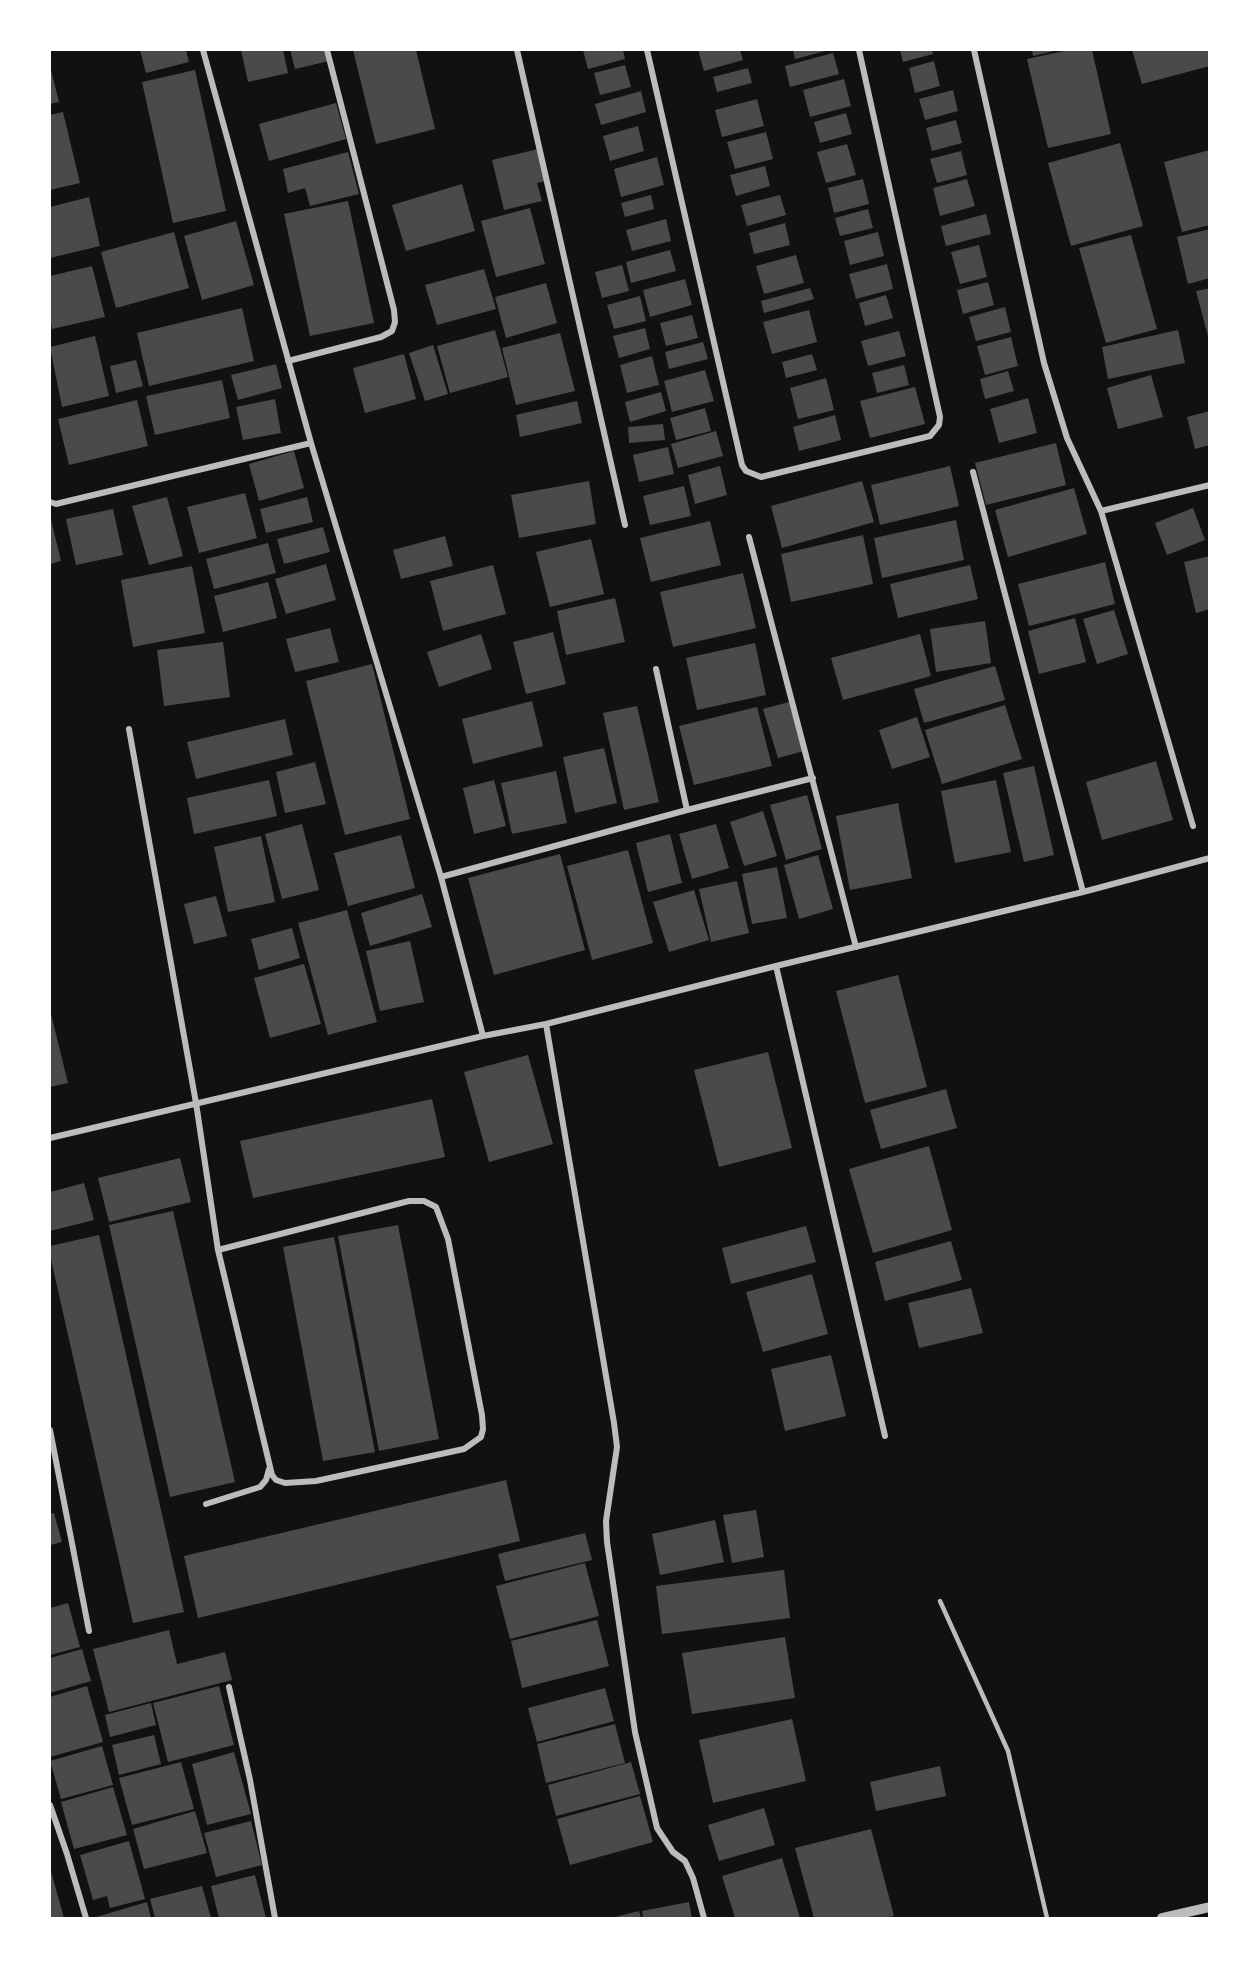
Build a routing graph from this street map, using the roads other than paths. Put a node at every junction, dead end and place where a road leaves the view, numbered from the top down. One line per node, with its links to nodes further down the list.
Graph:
1 (203, 50): 7 (street)
2 (327, 50): 7 (street)
3 (517, 50): 13 (street)
4 (646, 50): 5 (street)
5 (859, 50)
6 (974, 50): 12 (street)
7 (288, 361): 8 (street)
8 (311, 443): 11 (street); 21 (street)
9 (973, 472): 22 (street)
10 (1209, 485): 12 (street)
11 (50, 502)
12 (1101, 511): 19 (street)
13 (625, 525)
14 (750, 537): 17 (street)
15 (656, 669): 18 (street)
16 (129, 729): 27 (street)
17 (813, 778): 18 (street); 23 (street)
18 (687, 810): 21 (street)
19 (1193, 826)
20 (1209, 858): 22 (street)
21 (441, 877): 26 (street)
22 (1083, 892): 23 (street)
23 (856, 947): 24 (street)
24 (776, 966): 25 (street); 31 (street)
25 (546, 1024): 26 (street); 41 (street)
26 (483, 1036): 27 (street)
27 (196, 1103): 28 (street); 29 (street)
28 (50, 1138)
29 (218, 1250): 32 (street); 32 (street)
30 (50, 1430): 35 (street)
31 (885, 1436)
32 (269, 1468): 33 (street)
33 (206, 1504)
34 (940, 1601): 42 (lane)
35 (89, 1631)
36 (229, 1687): 40 (street)
37 (50, 1805): 39 (street)
38 (1209, 1907): 43 (street)
39 (86, 1918)
40 (275, 1918)
41 (704, 1918)
42 (1047, 1918)
43 (1162, 1918)

